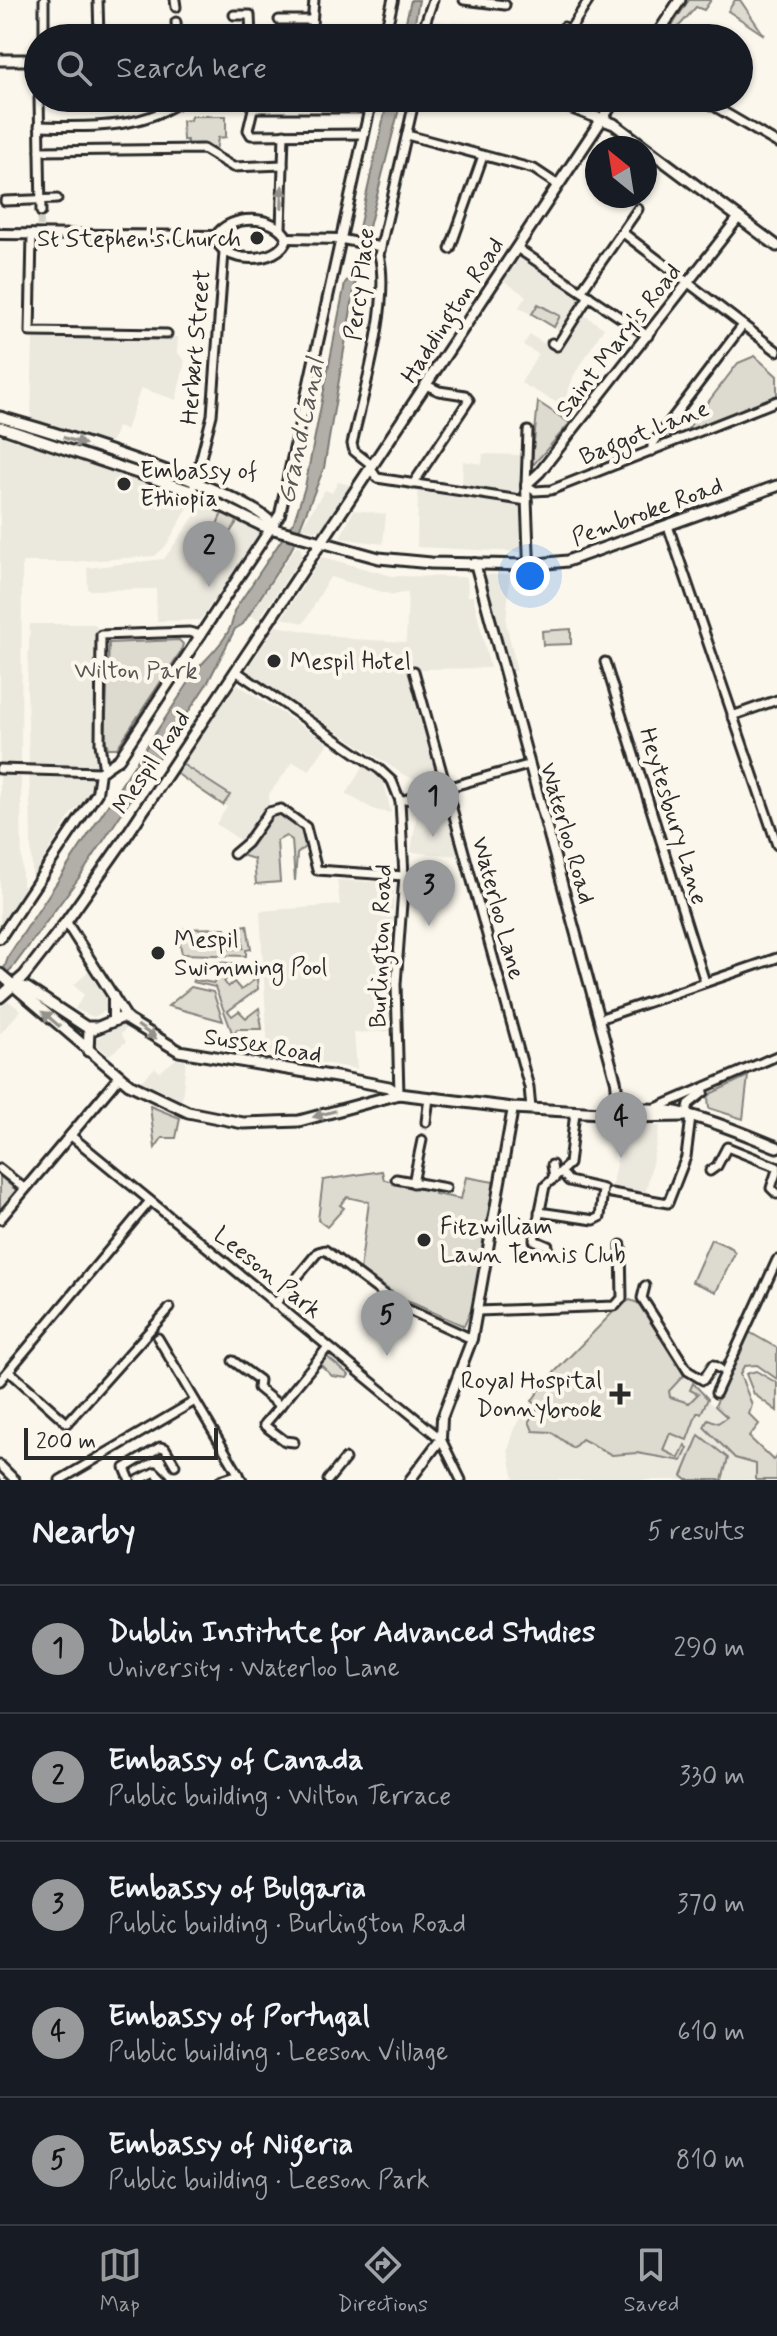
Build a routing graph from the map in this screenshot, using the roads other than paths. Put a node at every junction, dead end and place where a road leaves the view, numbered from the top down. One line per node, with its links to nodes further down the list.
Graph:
1 (44, 0): 13 (street)
2 (98, 0): 14 (street)
3 (314, 0): 12 (street)
4 (393, 0): 17 (street)
5 (433, 0): 18 (street)
6 (464, 0): 9 (street)
7 (589, 0): 19 (street)
8 (680, 0): 20 (main road)
9 (505, 5)
10 (234, 15): 15 (street)
11 (279, 20): 12 (street)
12 (311, 20): 16 (street)
13 (44, 24)
14 (99, 24)
15 (250, 24)
16 (311, 24)
17 (387, 24)
18 (425, 24)
19 (571, 24)
20 (664, 24)
21 (0, 60): 22 (main road)
22 (24, 60)
23 (39, 112): 32 (street)
24 (165, 112): 32 (street)
25 (253, 112): 33 (street)
26 (369, 112): 34 (street)
27 (412, 112): 35 (street, Percy Place)
28 (586, 112): 31 (main road)
29 (607, 112): 31 (main road, Haddington Road)
30 (724, 112): 36 (street)
31 (603, 118): 40 (main road, Haddington Road); 46 (main road)
32 (39, 126): 37 (street)
33 (284, 134): 34 (street); 39 (street)
34 (364, 134): 53 (street)
35 (407, 135): 38 (street); 55 (street, Percy Place)
36 (777, 143)
37 (40, 151): 39 (street); 41 (street)
38 (483, 156): 40 (street); 57 (street)
39 (283, 165): 47 (street, one-way to 39)
40 (558, 185): 56 (main road, Haddington Road)
41 (41, 198): 42 (street); 43 (street); 45 (street)
42 (57, 199)
43 (5, 201)
44 (638, 209): 49 (street)
45 (41, 212)
46 (739, 217): 54 (main road); 59 (street, Saint Mary's Road)
47 (281, 229): 51 (street); 52 (street)
48 (37, 231): 50 (street); 51 (street); 62 (street)
49 (622, 232): 59 (street); 60 (street)
50 (0, 234)
51 (216, 236): 58 (street)
52 (287, 238): 53 (street); 58 (street)
53 (340, 239): 55 (street); 82 (street)
54 (777, 246)
55 (381, 247): 75 (street, Percy Place)
56 (517, 248): 60 (street); 66 (main road, Haddington Road)
57 (450, 249)
58 (224, 252): 78 (street, Herbert Street)
59 (688, 282): 61 (street); 63 (street, Saint Mary's Road)
60 (585, 293): 63 (street); 64 (street)
61 (743, 325): 65 (street); 73 (street)
62 (167, 334)
63 (648, 336): 77 (street, Saint Mary's Road)
64 (552, 343)
65 (777, 351)
66 (426, 385): 75 (main road, Haddington Road); 76 (street)
67 (777, 401): 73 (street, Baggot Lane)
68 (0, 417): 70 (main road)
69 (0, 427): 70 (main road)
70 (24, 430): 72 (main road, one-way to 72); 74 (main road)
71 (528, 431): 77 (street)
72 (100, 449): 74 (main road); 78 (main road)
73 (652, 451): 77 (street, Baggot Lane)
74 (98, 460): 78 (main road)
75 (372, 467): 76 (street); 83 (main road, Haddington Road)
76 (413, 484): 80 (street)
77 (526, 485): 80 (street)
78 (193, 486): 82 (main road, Pembroke Road)
79 (777, 486): 81 (main road, Pembroke Road)
80 (522, 501): 85 (street)
81 (668, 526): 85 (main road, Pembroke Road); 91 (street)
82 (279, 528): 83 (main road, Pembroke Road); 86 (street)
83 (321, 544): 84 (main road, Pembroke Road); 88 (main road, Mespil Road)
84 (475, 563): 85 (main road, Pembroke Road); 92 (street, Waterloo Road)
85 (529, 565)
86 (201, 635): 94 (street); 94 (street)
87 (605, 662): 104 (street, Heytesbury Lane)
88 (236, 671): 96 (street); 100 (main road, Mespil Road)
89 (414, 671): 95 (street, Waterloo Lane)
90 (777, 700): 91 (street)
91 (732, 716): 97 (street)
92 (528, 765): 95 (street); 109 (street, Waterloo Road)
93 (0, 769): 94 (street)
94 (102, 771): 101 (street)
95 (445, 789): 96 (street); 120 (street, Waterloo Lane)
96 (400, 801): 99 (street, Burlington Road)
97 (777, 845)
98 (238, 851): 99 (street)
99 (404, 876): 116 (street, Burlington Road)
100 (66, 922): 103 (main road, Mespil Road); 105 (street)
101 (2, 936)
102 (777, 958): 104 (street)
103 (7, 980): 106 (main road, Mespil Road); 110 (main road); 111 (main road, one-way to 103)
104 (705, 982): 109 (street)
105 (112, 994): 107 (street); 108 (street)
106 (0, 997)
107 (127, 1018): 108 (main road); 114 (main road, Sussex Road, one-way to 114)
108 (113, 1019): 110 (main road)
109 (599, 1019): 123 (street, Waterloo Road)
110 (95, 1027): 111 (main road)
111 (89, 1051): 113 (main road)
112 (777, 1056): 115 (street)
113 (120, 1076): 118 (main road, one-way to 113); 126 (street)
114 (369, 1084): 116 (main road, Sussex Road); 118 (main road)
115 (712, 1085): 121 (street); 124 (street)
116 (399, 1094): 117 (main road); 118 (main road)
117 (429, 1097): 119 (main road); 125 (street)
118 (372, 1102)
119 (513, 1108): 120 (main road); 150 (street)
120 (531, 1109): 122 (main road)
121 (650, 1110): 123 (main road); 124 (main road)
122 (575, 1112): 123 (main road); 133 (street)
123 (619, 1114): 124 (main road)
124 (691, 1117): 128 (main road); 139 (street)
125 (426, 1122)
126 (70, 1135): 138 (street); 141 (street, Leeson Park)
127 (422, 1140): 136 (street)
128 (777, 1147)
129 (552, 1165): 135 (street)
130 (777, 1168): 132 (street); 140 (street)
131 (0, 1169): 138 (street)
132 (710, 1171)
133 (562, 1173): 135 (street); 142 (street)
134 (396, 1179): 136 (street)
135 (554, 1179): 142 (street)
136 (413, 1183): 137 (street)
137 (446, 1188)
138 (25, 1189): 143 (street)
139 (611, 1193)
140 (777, 1194)
141 (150, 1201): 148 (street, Leeson Park); 156 (street)
142 (539, 1212): 145 (street)
143 (0, 1219)
144 (621, 1245): 150 (street)
145 (549, 1254)
146 (777, 1260): 158 (street)
147 (645, 1286): 155 (street)
148 (275, 1304): 152 (street); 153 (street, Leeson Park)
149 (170, 1308): 156 (street)
150 (478, 1311): 152 (street)
151 (158, 1338): 159 (street)
152 (472, 1339): 161 (street)
153 (328, 1347): 160 (street); 161 (street, Leeson Park)
154 (233, 1361): 160 (street)
155 (720, 1369)
156 (5, 1371): 157 (street)
157 (0, 1381)
158 (716, 1393)
159 (195, 1401): 166 (street); 167 (street)
160 (280, 1406): 162 (street)
161 (441, 1439): 174 (street); 175 (street)
162 (294, 1442)
163 (345, 1459): 173 (street)
164 (0, 1465): 168 (street)
165 (175, 1465): 169 (street)
166 (240, 1477): 172 (street)
167 (65, 1479)
168 (15, 1480)
169 (130, 1480)
170 (139, 1480): 171 (street)
171 (163, 1480)
172 (221, 1480)
173 (328, 1480)
174 (410, 1480)
175 (461, 1480)

